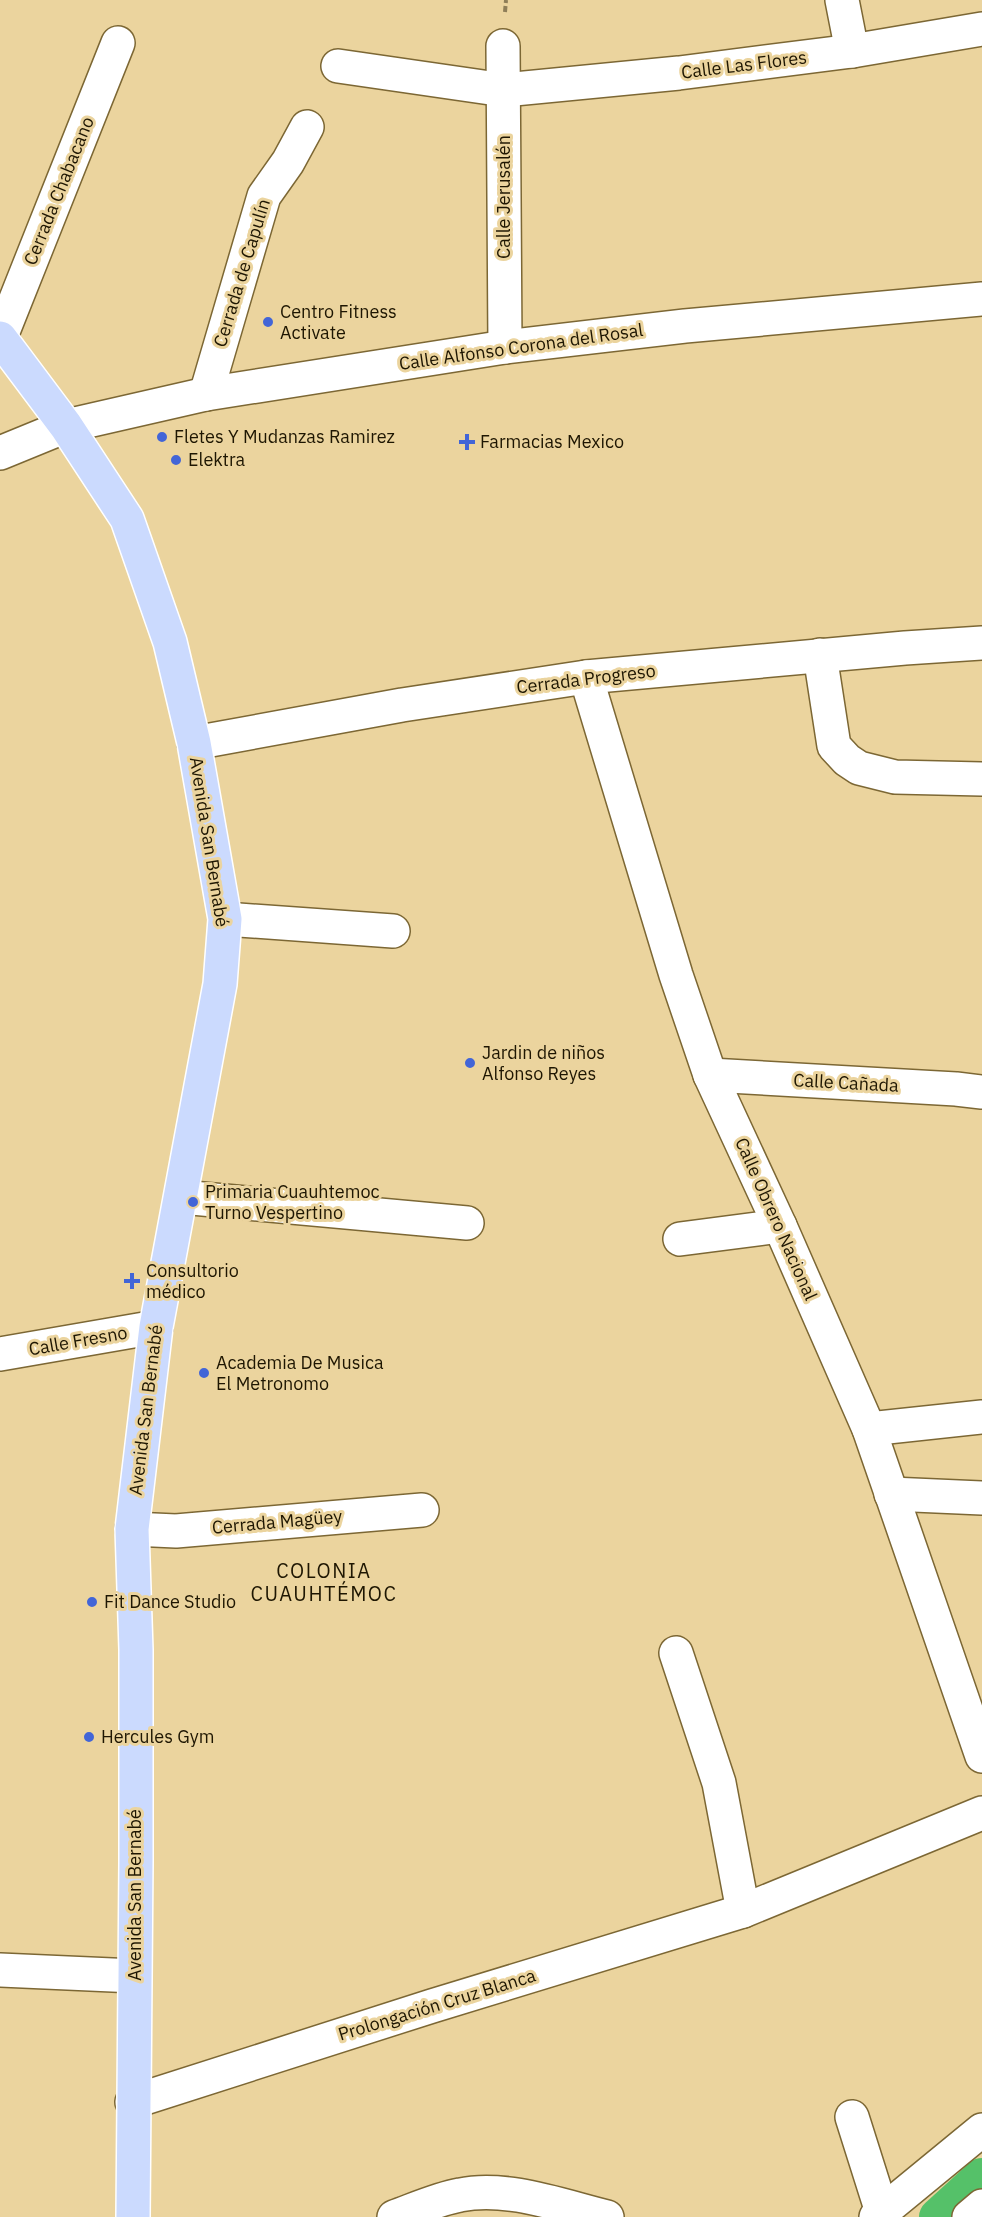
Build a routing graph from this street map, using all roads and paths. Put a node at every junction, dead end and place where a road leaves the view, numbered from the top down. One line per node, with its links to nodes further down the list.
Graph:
1 (842, 0): 5 (street)
2 (982, 30): 5 (street, Calle Las Flores)
3 (118, 44): 10 (street, Cerrada Chabacano)
4 (503, 46): 7 (street, Calle Jerusalén)
5 (852, 51): 7 (street, Calle Las Flores)
6 (338, 66): 7 (street, Calle Las Flores)
7 (504, 90): 11 (street, Calle Jerusalén)
8 (307, 127): 12 (street, Cerrada de Capulín)
9 (982, 299): 11 (street, Calle Alfonso Corona del Rosal)
10 (0, 338): 13 (main road, Avenida San Bernabé)
11 (505, 347): 12 (street, Calle Alfonso Corona del Rosal)
12 (206, 394): 13 (street, Calle Alfonso Corona del Rosal)
13 (66, 426): 14 (street, Calle Alfonso Corona del Rosal); 18 (main road, Avenida San Bernabé)
14 (0, 453)
15 (982, 644): 16 (street, Cerrada Progreso)
16 (820, 655): 17 (street, Cerrada Progreso); 19 (street)
17 (586, 677): 18 (street, Cerrada Progreso); 22 (street, Calle Obrero Nacional)
18 (194, 743): 20 (main road, Avenida San Bernabé)
19 (982, 779)
20 (225, 920): 21 (street); 24 (main road, Avenida San Bernabé)
21 (393, 931)
22 (710, 1075): 23 (street, Calle Cañada); 26 (street, Calle Obrero Nacional)
23 (982, 1092)
24 (181, 1197): 25 (street); 28 (main road, Avenida San Bernabé)
25 (468, 1223)
26 (780, 1226): 27 (street); 31 (street, Calle Obrero Nacional)
27 (680, 1239)
28 (156, 1327): 29 (street, Calle Fresno); 35 (main road, Avenida San Bernabé)
29 (0, 1354)
30 (982, 1417): 31 (street)
31 (869, 1429): 32 (street, Calle Obrero Nacional)
32 (891, 1494): 33 (street); 37 (street, Calle Obrero Nacional)
33 (982, 1498)
34 (422, 1510): 35 (street, Cerrada Magüey)
35 (132, 1529): 41 (main road, Avenida San Bernabé)
36 (676, 1653): 39 (street)
37 (982, 1756)
38 (982, 1813): 39 (street, Prolongación Cruz Blanca)
39 (743, 1911): 42 (street, Prolongación Cruz Blanca)
40 (0, 1970): 41 (street)
41 (135, 1976): 42 (main road, Avenida San Bernabé)
42 (132, 2102): 47 (main road, Avenida San Bernabé)
43 (852, 2117): 46 (street)
44 (982, 2130): 46 (street)
45 (982, 2206): 50 (street)
46 (879, 2215)
47 (133, 2217)
48 (394, 2217): 49 (street)
49 (607, 2217)
50 (969, 2217)

